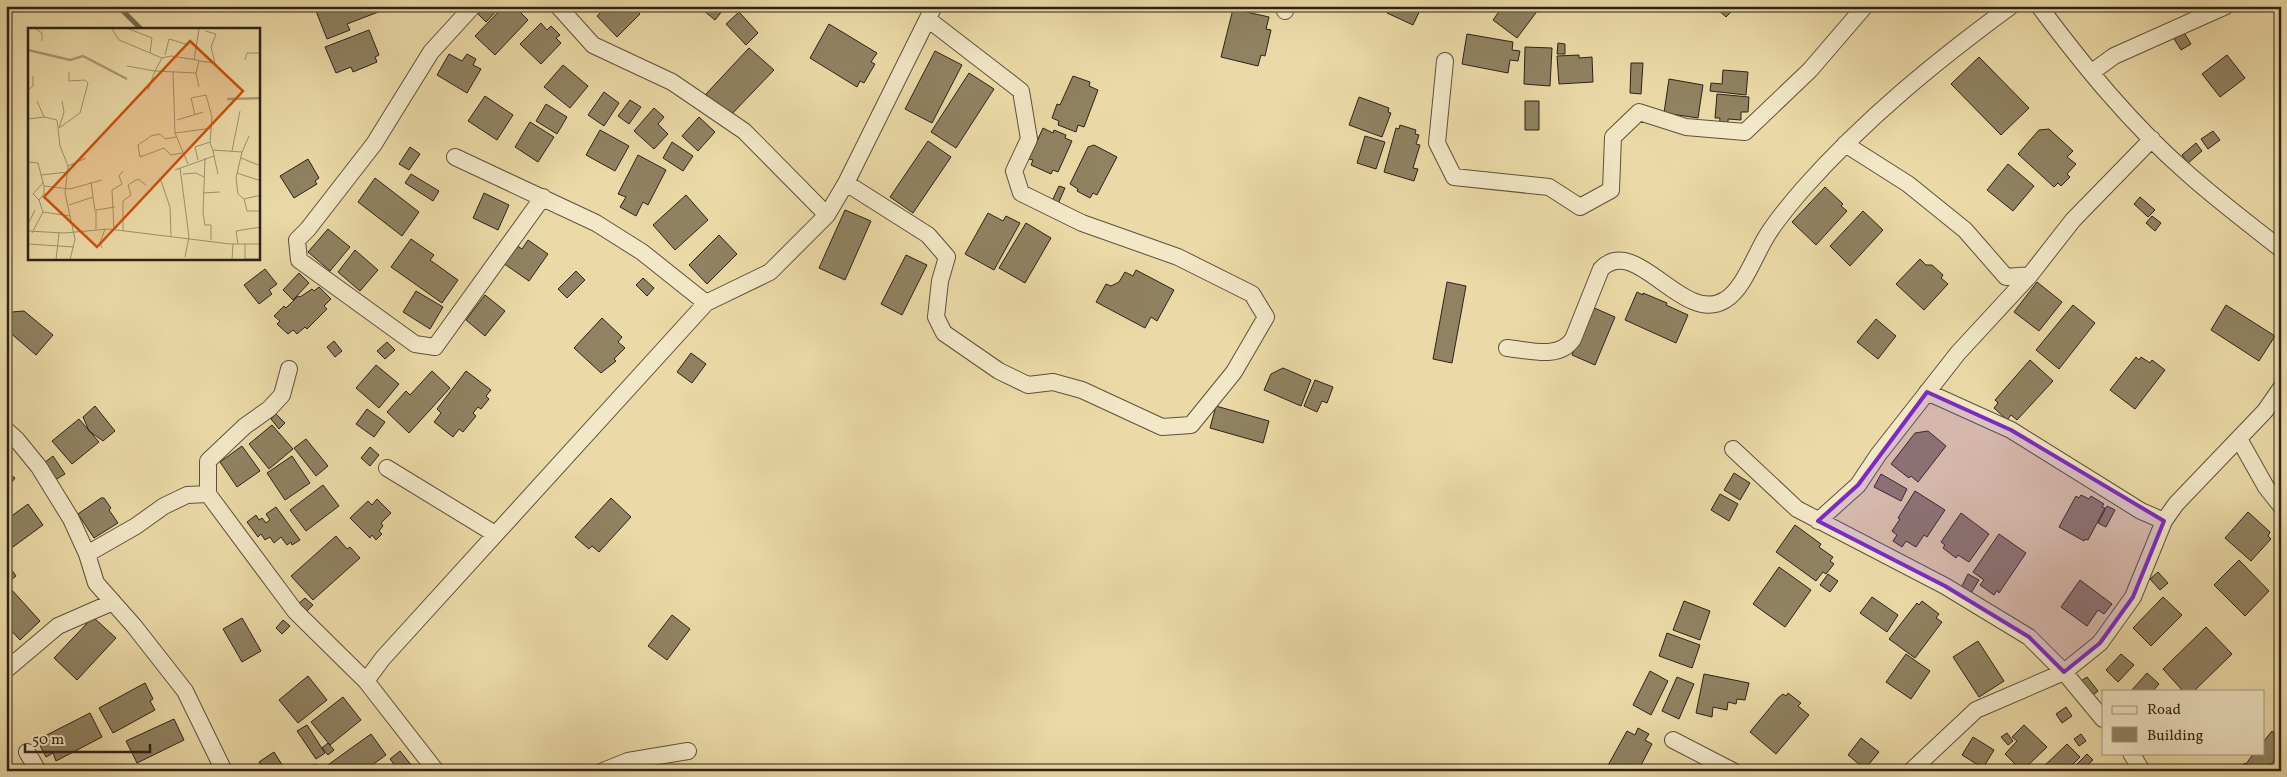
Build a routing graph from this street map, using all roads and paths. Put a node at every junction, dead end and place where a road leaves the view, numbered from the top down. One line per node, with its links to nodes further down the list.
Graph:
1 (473, 6): 14 (street)
2 (558, 6): 15 (street)
3 (1865, 6): 8 (street)
4 (2011, 6): 11 (street)
5 (2040, 6): 9 (street)
6 (2226, 6): 9 (street)
7 (932, 13): 13 (street); 13 (street)
8 (1445, 61)
9 (2092, 72): 10 (street)
10 (2152, 139): 16 (street); 17 (street)
11 (1845, 144): 17 (street); 19 (street)
12 (455, 157): 14 (street)
13 (846, 183): 15 (street)
14 (543, 197): 18 (street)
15 (826, 215): 18 (street)
16 (2281, 249)
17 (2030, 275): 22 (street)
18 (706, 303): 31 (street)
19 (1507, 348)
20 (289, 369): 27 (street)
21 (2281, 388): 24 (street)
22 (1927, 392): 29 (street); 30 (street)
23 (6, 430): 32 (street)
24 (2239, 438): 28 (street); 30 (street)
25 (1733, 449): 29 (street)
26 (387, 468): 31 (street)
27 (208, 494): 32 (street); 36 (street)
28 (2281, 506)
29 (1818, 521): 35 (street)
30 (2164, 521): 35 (street)
31 (495, 534): 36 (street)
32 (87, 554): 33 (street)
33 (113, 602): 34 (street); 44 (street)
34 (6, 670)
35 (2064, 672): 37 (street); 42 (street)
36 (366, 681): 45 (street)
37 (2102, 719)
38 (1674, 740): 47 (street)
39 (688, 751): 46 (street)
40 (28, 752): 43 (street)
41 (2132, 754): 48 (street)
42 (1913, 770)
43 (38, 771)
44 (224, 771)
45 (436, 771)
46 (603, 771)
47 (1733, 771)
48 (2142, 771)

